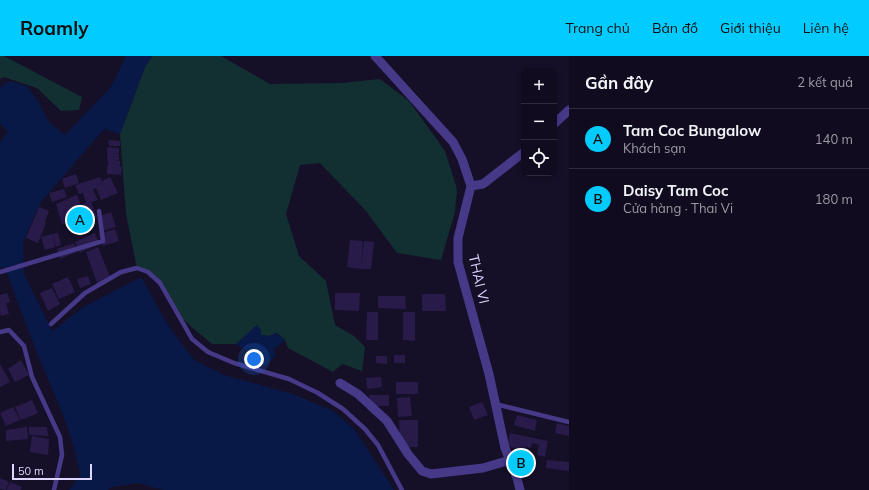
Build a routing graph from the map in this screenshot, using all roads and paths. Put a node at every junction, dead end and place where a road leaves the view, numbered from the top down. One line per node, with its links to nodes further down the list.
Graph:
1 (375, 56): 5 (street)
2 (569, 110): 3 (street)
3 (557, 121)
4 (521, 154): 5 (street)
5 (471, 186): 11 (street, THAI VI)
6 (99, 211): 7 (lane)
7 (0, 272)
8 (51, 324): 15 (lane)
9 (0, 332): 14 (lane)
10 (340, 384): 13 (street)
11 (495, 404): 12 (lane); 13 (street, THAI VI)
12 (569, 422)
13 (510, 460): 16 (street, THAI VI)
14 (54, 490)
15 (402, 490)
16 (520, 490)

